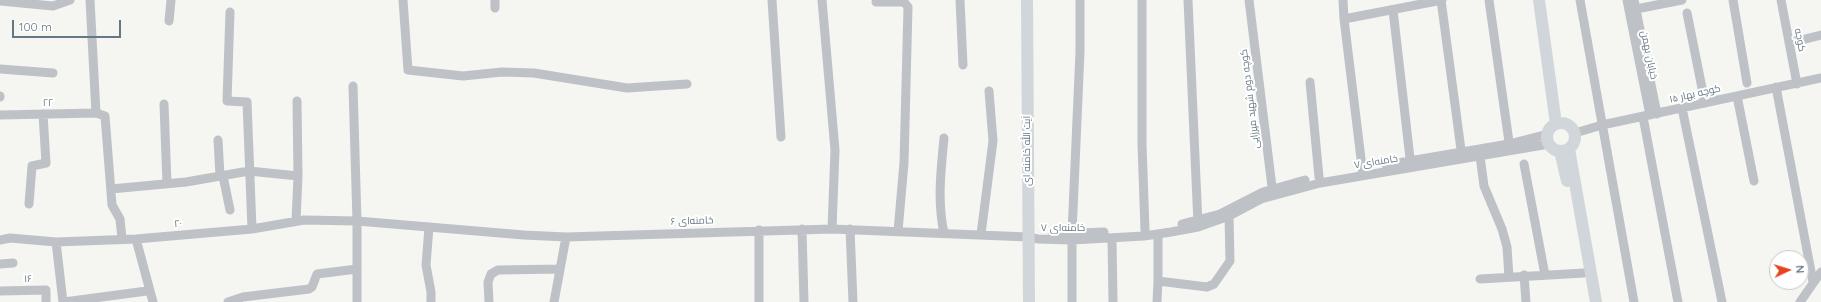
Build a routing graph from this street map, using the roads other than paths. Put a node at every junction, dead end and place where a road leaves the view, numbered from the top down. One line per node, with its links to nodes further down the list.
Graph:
1 (70, 0): 23 (street)
2 (90, 0): 50 (street)
3 (171, 0): 31 (street)
4 (403, 0): 40 (street)
5 (772, 0): 57 (street)
6 (822, 0): 84 (street)
7 (960, 0): 34 (street)
8 (1027, 0): 94 (street, آیت الله خامنه ای)
9 (1080, 0): 95 (street)
10 (1142, 0): 88 (street)
11 (1188, 0): 81 (street)
12 (1249, 0): 75 (street, کوچه دوم شهید میرزایی)
13 (1343, 0): 30 (street)
14 (1441, 0): 25 (street); 63 (street)
15 (1489, 0): 61 (street)
16 (1539, 0): 54 (street)
17 (1544, 0): 54 (street)
18 (1580, 0): 55 (street)
19 (1627, 0): 53 (street, خیابان بهمن)
20 (1682, 0): 26 (street)
21 (1781, 0): 33 (street, کوچه)
22 (1734, 1): 39 (street)
23 (0, 2)
24 (876, 2): 89 (street)
25 (1419, 2): 27 (street)
26 (1635, 5): 53 (street, خیابان بهمن)
27 (1393, 10): 30 (street); 65 (street)
28 (230, 12): 67 (street)
29 (1687, 13): 47 (street)
30 (1344, 19): 68 (street)
31 (169, 21)
32 (1821, 35): 33 (street)
33 (1789, 43): 41 (street, کوچه)
34 (963, 65)
35 (0, 69): 36 (street)
36 (54, 73)
37 (1821, 78): 41 (street, کوچه بهار ۱۵)
38 (1310, 82): 71 (street)
39 (1747, 82)
40 (687, 84)
41 (1797, 84): 43 (street, کوچه بهار ۱۵)
42 (353, 86): 79 (street)
43 (1776, 87): 45 (street, کوچه بهار ۱۵); 112 (street)
44 (989, 91): 91 (street)
45 (1737, 96): 47 (street, کوچه بهار ۱۵); 72 (street)
46 (297, 101): 70 (street)
47 (1705, 103): 49 (street, کوچه بهار ۱۵)
48 (164, 104): 73 (street)
49 (1682, 108): 53 (street, کوچه بهار ۱۵); 136 (street)
50 (96, 113): 51 (street, ۲۲); 74 (street)
51 (43, 114): 52 (street, ۲۲); 76 (street)
52 (0, 115)
53 (1650, 115): 55 (street, کوچه بهار ۱۵); 135 (street)
54 (1560, 124): 56 (street); 59 (street)
55 (1602, 125): 56 (street, کوچه بهار ۱۵); 134 (street)
56 (1575, 133): 62 (street)
57 (781, 137)
58 (944, 138): 90 (street)
59 (1548, 139): 61 (street, خامنه‌ای ۷); 62 (street)
60 (218, 140): 69 (street)
61 (1510, 147): 63 (street, خامنه‌ای ۷); 64 (street, خامنه‌ای ۷)
62 (1564, 150): 106 (street); 133 (street)
63 (1462, 155): 64 (street, خامنه‌ای ۷); 65 (street, خامنه‌ای ۷)
64 (1480, 156): 109 (street)
65 (1411, 164): 68 (street, خامنه‌ای ۷)
66 (1524, 164): 107 (street)
67 (249, 172): 69 (street); 70 (street); 83 (street)
68 (1362, 172): 71 (street, خامنه‌ای ۷); 75 (street, خامنه‌ای ۷)
69 (222, 176): 73 (street); 77 (street)
70 (298, 176): 80 (street)
71 (1319, 177): 75 (street, خامنه‌ای ۷)
72 (1754, 180)
73 (167, 184): 74 (street)
74 (111, 188): 97 (street)
75 (1272, 192): 78 (street, خامنه‌ای ۷)
76 (29, 204)
77 (230, 210)
78 (1228, 214): 81 (street, خامنه‌ای ۷); 111 (street)
79 (358, 221): 80 (street, ۲۰); 82 (street, خامنه‌ای ۶); 103 (street)
80 (296, 222): 83 (street, ۲۰)
81 (1198, 223): 88 (street, خامنه‌ای ۷); 92 (street, خامنه‌ای ۷)
82 (428, 227): 93 (street, خامنه‌ای ۶); 121 (street)
83 (252, 228): 98 (street, ۲۰)
84 (832, 228): 85 (street, خامنه‌ای ۶); 86 (street, خامنه‌ای ۶)
85 (802, 229): 87 (street, خامنه‌ای ۶); 125 (street)
86 (850, 229): 89 (street, خامنه‌ای ۶); 126 (street)
87 (759, 230): 93 (street, خامنه‌ای ۶); 124 (street)
88 (1146, 230): 95 (street, خامنه‌ای ۷)
89 (898, 231): 90 (street, خامنه‌ای ۶)
90 (944, 233): 91 (street, خامنه‌ای ۶)
91 (982, 234): 94 (street, خامنه‌ای ۶)
92 (1158, 234): 96 (street, خامنه‌ای ۷); 111 (street)
93 (566, 236): 104 (street)
94 (1028, 237): 95 (street, خامنه‌ای ۷); 127 (street, آیت الله خامنه ای)
95 (1072, 237): 96 (street, خامنه‌ای ۷); 128 (street)
96 (1112, 238): 129 (street)
97 (122, 239): 98 (street, ۲۰); 100 (street, ۲۰)
98 (136, 239): 118 (street)
99 (0, 240): 100 (street, ۲۰)
100 (56, 242): 117 (street)
101 (13, 263): 102 (street)
102 (0, 264)
103 (357, 269): 119 (street); 120 (street)
104 (559, 269): 122 (street); 123 (street)
105 (1821, 272): 112 (street)
106 (1584, 273): 107 (street); 132 (street)
107 (1545, 275): 108 (street)
108 (1524, 276): 109 (street); 131 (street)
109 (1509, 277): 110 (street)
110 (1480, 279)
111 (1158, 280): 130 (street)
112 (1813, 282): 137 (street)
113 (0, 291): 116 (street, ۱۶)
114 (146, 291): 115 (street)
115 (107, 299): 117 (street)
116 (46, 302): 117 (street)
117 (62, 302)
118 (153, 302)
119 (228, 302)
120 (357, 302)
121 (431, 302)
122 (488, 302)
123 (554, 302)
124 (759, 302)
125 (804, 302)
126 (853, 302)
127 (1029, 302)
128 (1072, 302)
129 (1113, 302)
130 (1157, 302)
131 (1526, 302)
132 (1589, 302)
133 (1596, 302)
134 (1634, 302)
135 (1678, 302)
136 (1722, 302)
137 (1800, 302)

